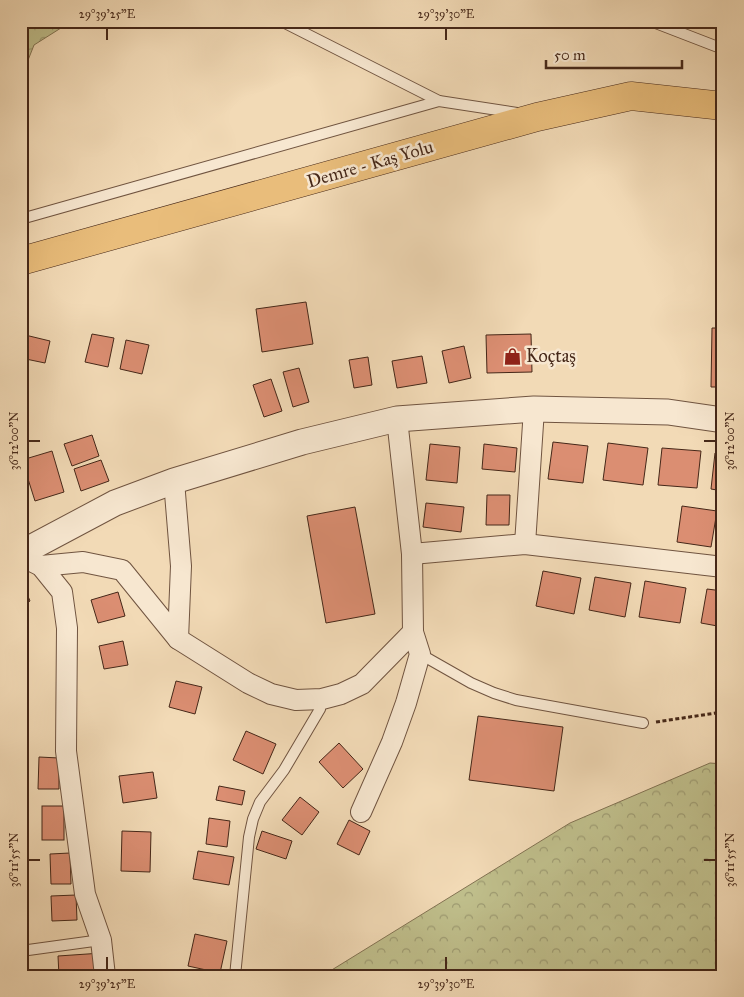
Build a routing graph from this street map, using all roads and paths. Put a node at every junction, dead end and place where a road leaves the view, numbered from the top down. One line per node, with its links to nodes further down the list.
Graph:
1 (281, 21): 4 (lane)
2 (653, 22): 3 (lane)
3 (723, 49)
4 (439, 101): 6 (lane); 7 (lane)
5 (723, 106): 6 (highway, Demre - Kaş Yolu)
6 (537, 117): 8 (highway, Demre - Kaş Yolu)
7 (21, 219)
8 (21, 262)
9 (534, 409): 10 (street); 11 (street); 13 (street)
10 (397, 419): 12 (street); 14 (street)
11 (723, 420)
12 (174, 481): 15 (street); 18 (street)
13 (525, 544): 14 (street); 16 (street)
14 (412, 554): 17 (street)
15 (28, 558): 18 (street); 24 (street)
16 (723, 567)
17 (413, 632): 19 (street); 20 (street)
18 (178, 639): 20 (street)
19 (420, 654): 22 (lane); 23 (street)
20 (322, 699): 27 (lane)
21 (723, 715): 22 (path)
22 (643, 723)
23 (361, 812)
24 (101, 940): 25 (lane); 26 (street)
25 (21, 951)
26 (105, 976)
27 (235, 976)

